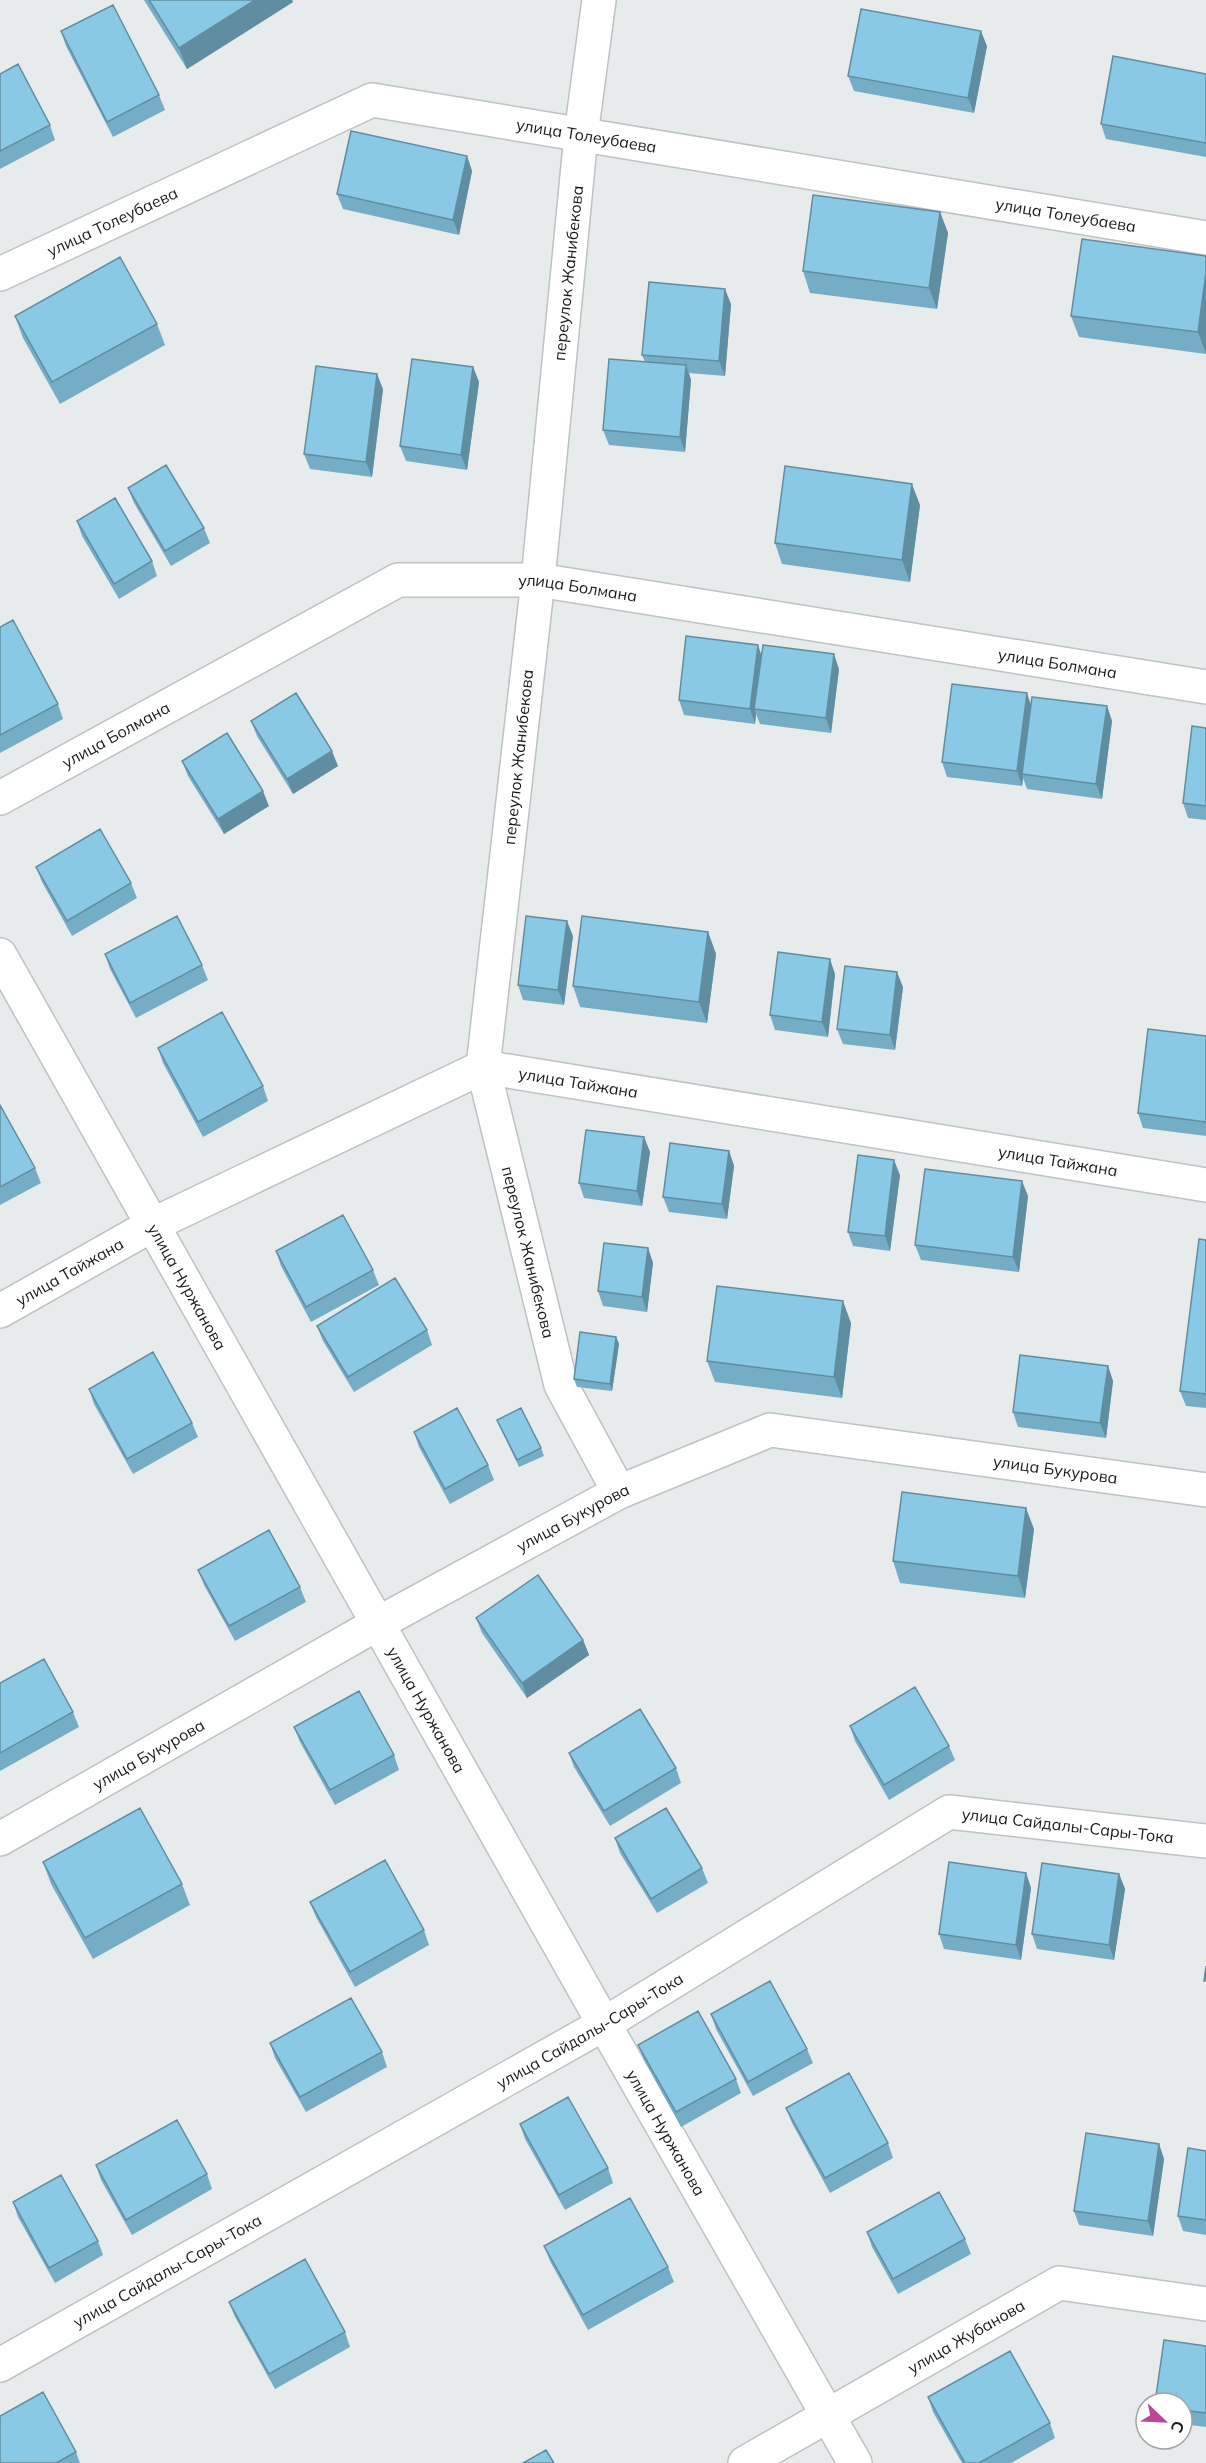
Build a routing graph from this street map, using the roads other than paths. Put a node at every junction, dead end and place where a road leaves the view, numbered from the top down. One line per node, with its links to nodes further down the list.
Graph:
1 (598, 0): 2 (street, переулок Жанибекова)
2 (581, 135): 3 (street, улица Толеубаева); 4 (street, улица Толеубаева); 5 (street, переулок Жанибекова)
3 (1206, 238)
4 (0, 274)
5 (538, 580): 6 (street, улица Болмана); 7 (street, улица Болмана); 9 (street, переулок Жанибекова)
6 (1206, 687)
7 (0, 798)
8 (0, 955): 11 (street, улица Нуржанова)
9 (483, 1067): 10 (street, улица Тайжана); 11 (street, улица Тайжана); 14 (street, переулок Жанибекова)
10 (1206, 1185)
11 (152, 1225): 12 (street, улица Тайжана); 15 (street, улица Нуржанова)
12 (0, 1311)
13 (1206, 1490): 14 (street, улица Букурова)
14 (618, 1492): 15 (street, улица Букурова)
15 (377, 1624): 16 (street, улица Букурова); 18 (street, улица Нуржанова)
16 (0, 1839)
17 (1206, 1841): 18 (street, улица Сайдалы-Сары-Тока)
18 (604, 2024): 20 (street, улица Сайдалы-Сары-Тока); 21 (street, улица Нуржанова)
19 (1206, 2304): 21 (street, улица Жубанова)
20 (0, 2366)
21 (828, 2415): 22 (street, улица Жубанова); 23 (street, улица Нуржанова)
22 (745, 2463)
23 (855, 2463)

